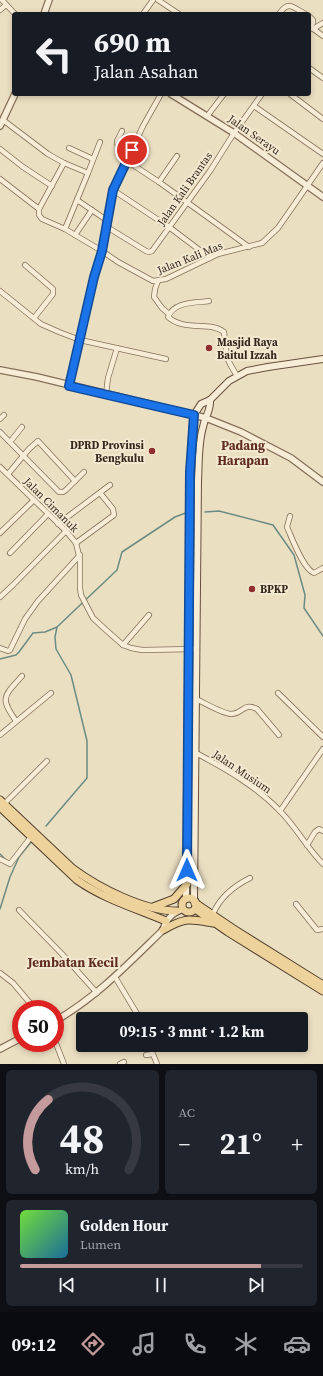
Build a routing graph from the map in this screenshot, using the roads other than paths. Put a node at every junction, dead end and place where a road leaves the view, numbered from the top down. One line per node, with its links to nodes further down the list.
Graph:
1 (2, 0): 5 (street)
2 (49, 0): 8 (street)
3 (153, 0): 9 (street)
4 (158, 0): 10 (street)
5 (6, 5): 6 (street); 7 (street)
6 (0, 10)
7 (14, 12)
8 (45, 12)
9 (144, 12)
10 (176, 12)
11 (280, 12): 12 (street)
12 (301, 12)
13 (311, 17): 15 (street)
14 (323, 22): 15 (street)
15 (312, 27): 16 (street)
16 (323, 36)
17 (311, 69): 18 (street)
18 (323, 78)
19 (14, 96): 28 (street)
20 (160, 96): 39 (street)
21 (174, 96): 26 (street, Jalan Serayu)
22 (223, 96): 26 (street)
23 (261, 96): 25 (street, Jalan Kali Brantas)
24 (293, 96): 27 (street)
25 (254, 106): 31 (street, Jalan Kali Brantas); 36 (street)
26 (208, 116): 31 (street, Jalan Serayu)
27 (323, 119)
28 (3, 120): 29 (street); 41 (street)
29 (0, 126)
30 (122, 130): 33 (street)
31 (234, 133): 45 (street, Jalan Serayu); 50 (street, Jalan Kali Brantas)
32 (100, 142): 38 (street)
33 (118, 146)
34 (0, 148): 46 (street)
35 (69, 148): 38 (street)
36 (323, 154)
37 (177, 156): 44 (street)
38 (93, 159): 42 (street)
39 (127, 161): 44 (street); 47 (street)
40 (323, 163): 45 (street, Jalan Kali Mas)
41 (64, 164): 42 (street); 46 (street)
42 (88, 173): 49 (street)
43 (0, 179): 51 (street, Jalan Kali Mas)
44 (159, 182): 50 (street)
45 (307, 184): 48 (street, Jalan Serayu); 58 (street, Jalan Kali Mas)
46 (52, 186): 51 (street)
47 (113, 190): 53 (street); 55 (street)
48 (323, 197)
49 (77, 200): 52 (street); 56 (street)
50 (186, 202): 55 (street, Jalan Kali Brantas); 58 (street)
51 (39, 209): 56 (street, Jalan Kali Mas)
52 (92, 210): 53 (street); 57 (street)
53 (108, 221): 54 (street)
54 (107, 227): 55 (street, Jalan Kali Brantas); 59 (street)
55 (169, 227): 60 (street)
56 (65, 229): 57 (street, Jalan Kali Mas)
57 (75, 235): 59 (street, Jalan Kali Mas)
58 (249, 247): 60 (street, Jalan Kali Mas)
59 (102, 251): 62 (street, Jalan Kali Mas); 67 (street)
60 (210, 258): 62 (street, Jalan Kali Mas)
61 (25, 265): 66 (street)
62 (158, 281): 65 (street)
63 (0, 290): 66 (street)
64 (209, 301): 65 (street)
65 (169, 314): 72 (street)
66 (34, 318): 67 (street)
67 (80, 340): 68 (street); 73 (street)
68 (117, 348): 69 (street); 74 (street)
69 (166, 359)
70 (323, 359): 72 (main road)
71 (0, 370): 73 (street)
72 (237, 376): 75 (main road)
73 (69, 386): 74 (street)
74 (106, 394): 77 (street)
75 (210, 400): 77 (main road); 78 (main road)
76 (4, 415): 79 (street)
77 (194, 415): 78 (street); 98 (main road)
78 (206, 418): 88 (street); 99 (main road)
79 (0, 419)
80 (22, 427): 82 (street)
81 (0, 432): 82 (street)
82 (10, 442): 83 (street)
83 (24, 456): 86 (street); 87 (street); 87 (street)
84 (0, 467): 86 (street, Jalan Cimanuk)
85 (84, 472): 87 (street)
86 (8, 474): 91 (street, Jalan Cimanuk)
87 (75, 481)
88 (323, 482)
89 (110, 485): 90 (street)
90 (100, 493): 94 (street); 97 (street)
91 (34, 500): 92 (street, Jalan Cimanuk); 96 (street)
92 (48, 514): 94 (street, Jalan Cimanuk); 100 (street)
93 (290, 516): 102 (street)
94 (58, 524): 95 (street, Jalan Cimanuk)
95 (66, 531): 97 (street, Jalan Cimanuk); 103 (street)
96 (0, 533)
97 (76, 543): 101 (street, Jalan Cimanuk)
98 (190, 545): 99 (main road); 107 (main road)
99 (197, 545): 108 (main road)
100 (10, 553)
101 (80, 555): 105 (street, Jalan Cimanuk); 106 (street)
102 (323, 568)
103 (0, 597)
104 (149, 615): 105 (street)
105 (123, 645): 107 (street, Jalan Cimanuk)
106 (0, 648)
107 (189, 649): 108 (street, Jalan Cimanuk); 118 (main road)
108 (196, 649): 112 (main road)
109 (22, 676): 113 (street)
110 (51, 693): 113 (street)
111 (278, 693): 116 (street)
112 (196, 699): 115 (street); 119 (main road)
113 (16, 722): 114 (street)
114 (0, 735)
115 (279, 735)
116 (323, 737)
117 (323, 749): 122 (street)
118 (188, 750): 119 (main road); 129 (main road)
119 (196, 753): 122 (street, Jalan Musium); 131 (main road)
120 (47, 761): 121 (street)
121 (1, 807): 124 (main road); 133 (main road)
122 (280, 811): 125 (street, Jalan Musium)
123 (323, 831): 125 (street)
124 (31, 837): 126 (street); 137 (main road)
125 (307, 845): 127 (street, Jalan Musium)
126 (0, 860)
127 (323, 864)
128 (250, 878): 136 (street)
129 (186, 884): 130 (main road); 133 (main road)
130 (186, 899): 131 (main road); 135 (main road)
131 (195, 904): 135 (main road); 136 (main road); 138 (main road)
132 (296, 904): 139 (street)
133 (153, 907): 135 (main road)
134 (19, 910): 145 (street)
135 (180, 910): 137 (street)
136 (213, 914): 143 (main road)
137 (166, 921): 140 (street)
138 (215, 923): 140 (main road); 144 (main road)
139 (323, 929)
140 (164, 930): 142 (street)
141 (0, 972): 146 (street)
142 (115, 977): 145 (street); 147 (street)
143 (323, 984)
144 (323, 991)
145 (97, 993): 148 (street)
146 (27, 1000)
147 (136, 1012)
148 (64, 1015)
149 (12, 1043): 150 (street)
150 (0, 1049)
151 (59, 1052): 153 (street)
152 (146, 1055): 154 (street)
153 (64, 1064)
154 (157, 1064)

